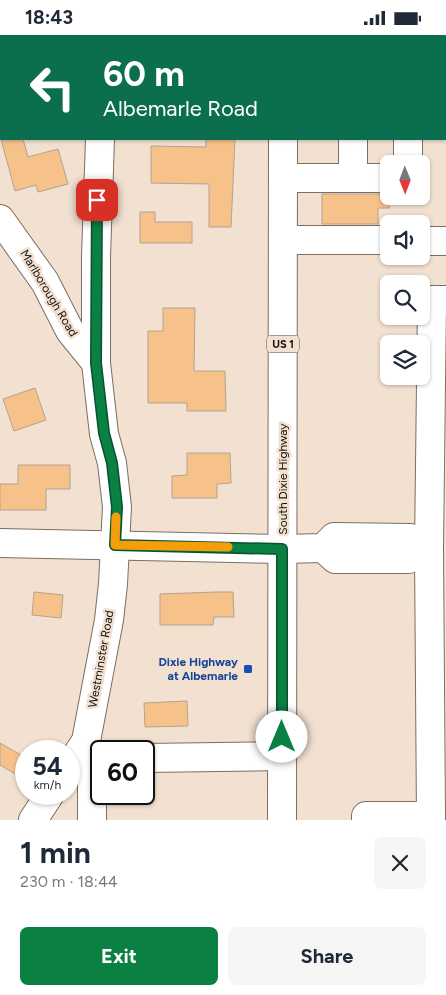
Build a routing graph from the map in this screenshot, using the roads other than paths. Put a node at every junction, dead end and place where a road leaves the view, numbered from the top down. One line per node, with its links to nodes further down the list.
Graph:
1 (100, 140): 15 (street)
2 (283, 140): 6 (street, South Dixie Highway / US 1)
3 (353, 140): 7 (street)
4 (408, 140): 5 (street)
5 (408, 155)
6 (283, 178): 7 (street); 10 (street, South Dixie Highway / US 1)
7 (353, 178): 8 (street)
8 (380, 178)
9 (0, 219): 15 (street, Marlborough Road)
10 (283, 240): 11 (street); 19 (street, South Dixie Highway / US 1)
11 (380, 241)
12 (430, 241): 13 (street)
13 (446, 241)
14 (446, 300): 16 (street)
15 (96, 363): 18 (street)
16 (431, 541): 19 (street); 20 (street)
17 (0, 543): 18 (street)
18 (115, 545): 19 (street); 21 (street, Westminster Road)
19 (282, 549): 23 (street, South Dixie Highway / US 1)
20 (438, 579): 26 (street)
21 (86, 741): 22 (street, Westminster Road); 28 (street)
22 (80, 750)
23 (282, 757): 24 (street); 29 (street, South Dixie Highway / US 1)
24 (155, 758)
25 (43, 805): 27 (street)
26 (431, 818): 30 (street)
27 (33, 820)
28 (92, 820)
29 (282, 820)
30 (366, 820)

